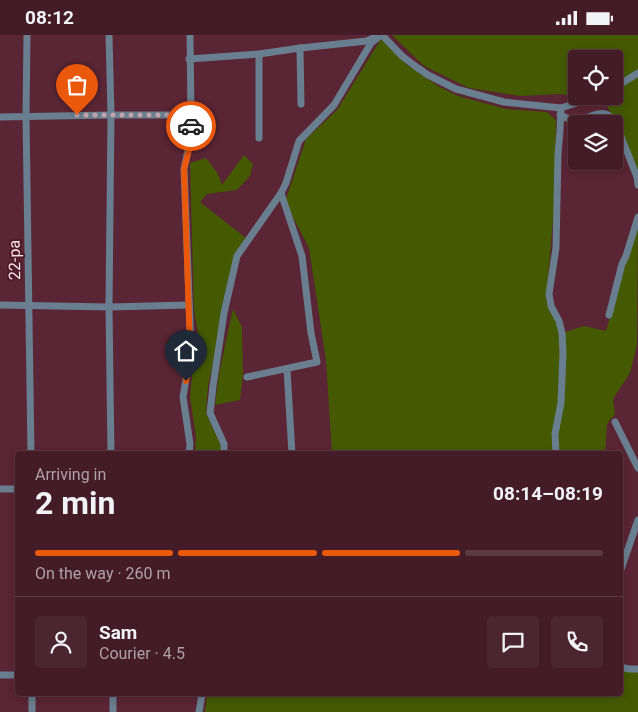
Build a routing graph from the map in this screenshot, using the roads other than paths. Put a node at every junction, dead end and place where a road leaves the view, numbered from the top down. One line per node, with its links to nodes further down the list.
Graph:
1 (27, 35): 15 (street, 22-ра)
2 (109, 35): 13 (street)
3 (190, 35): 7 (street)
4 (381, 35): 5 (street); 12 (street); 19 (street)
5 (300, 48): 6 (street); 10 (street)
6 (259, 54): 7 (street); 17 (street)
7 (189, 59): 14 (street)
8 (638, 73): 9 (street)
9 (623, 82)
10 (301, 104)
11 (573, 105): 12 (street)
12 (560, 111): 18 (street); 34 (street)
13 (111, 115): 14 (street); 15 (street); 24 (street)
14 (191, 115): 22 (street)
15 (26, 116): 16 (street); 23 (street, 22-ра)
16 (0, 117)
17 (259, 138)
18 (638, 185)
19 (281, 193): 26 (street); 32 (street)
20 (638, 217): 25 (street)
21 (0, 305): 23 (street)
22 (190, 305): 24 (street); 31 (street)
23 (28, 306): 24 (street); 29 (street, 22-ра)
24 (109, 307): 30 (street)
25 (609, 315)
26 (287, 369): 27 (street); 33 (street)
27 (247, 377)
28 (615, 422): 35 (street)
29 (31, 451)
30 (111, 451)
31 (189, 451)
32 (224, 451)
33 (292, 451)
34 (556, 451)
35 (638, 468)
36 (0, 489): 37 (street)
37 (15, 489)
38 (638, 519): 39 (street)
39 (623, 563)
40 (623, 668): 41 (street)
41 (638, 669)
42 (0, 675): 43 (street)
43 (15, 675)
44 (32, 696): 47 (street)
45 (113, 696): 48 (street)
46 (202, 696): 49 (street)
47 (32, 712)
48 (113, 712)
49 (199, 712)

